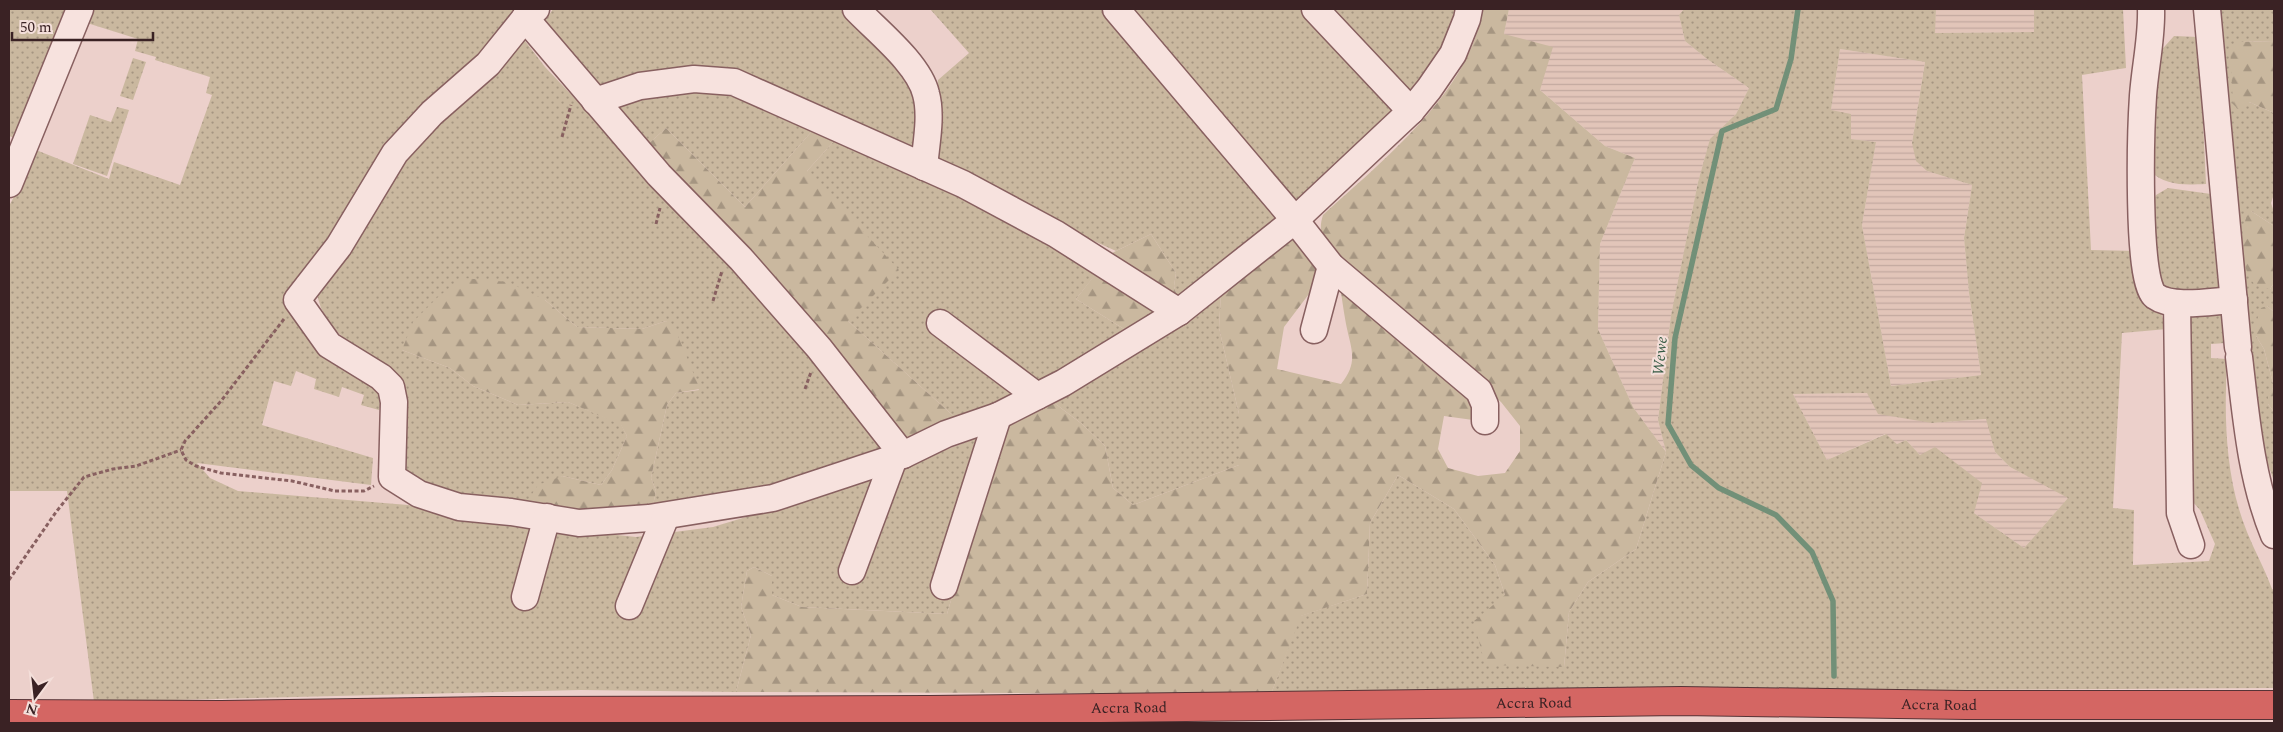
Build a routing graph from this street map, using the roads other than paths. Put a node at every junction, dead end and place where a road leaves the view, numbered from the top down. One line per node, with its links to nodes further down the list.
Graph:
1 (80, 9): 11 (street)
2 (856, 9): 12 (street)
3 (1116, 9): 14 (street)
4 (1315, 9): 10 (street)
5 (1469, 9): 10 (street)
6 (2151, 9): 17 (street)
7 (2207, 9): 16 (street)
8 (530, 13): 9 (street); 27 (street)
9 (595, 101): 12 (street); 24 (street)
10 (1411, 111): 14 (street)
11 (14, 156): 13 (street)
12 (924, 167): 18 (street)
13 (9, 184)
14 (1296, 220): 15 (street); 18 (street)
15 (1331, 266): 20 (street); 23 (street)
16 (2234, 300): 17 (street); 25 (street)
17 (2177, 303): 29 (street)
18 (1179, 312): 21 (street)
19 (940, 323): 21 (street)
20 (1314, 330)
21 (1037, 396): 22 (street)
22 (998, 416): 24 (street); 31 (street)
23 (1485, 421)
24 (899, 457): 26 (street); 30 (street)
25 (2269, 509): 28 (street)
26 (666, 516): 27 (street); 33 (street)
27 (547, 517): 32 (street)
28 (2274, 535)
29 (2190, 545)
30 (852, 571)
31 (944, 586)
32 (525, 597)
33 (629, 606)
34 (2262, 705): 36 (highway, Accra Road)
35 (9, 714): 36 (highway, Accra Road)
36 (733, 717)

